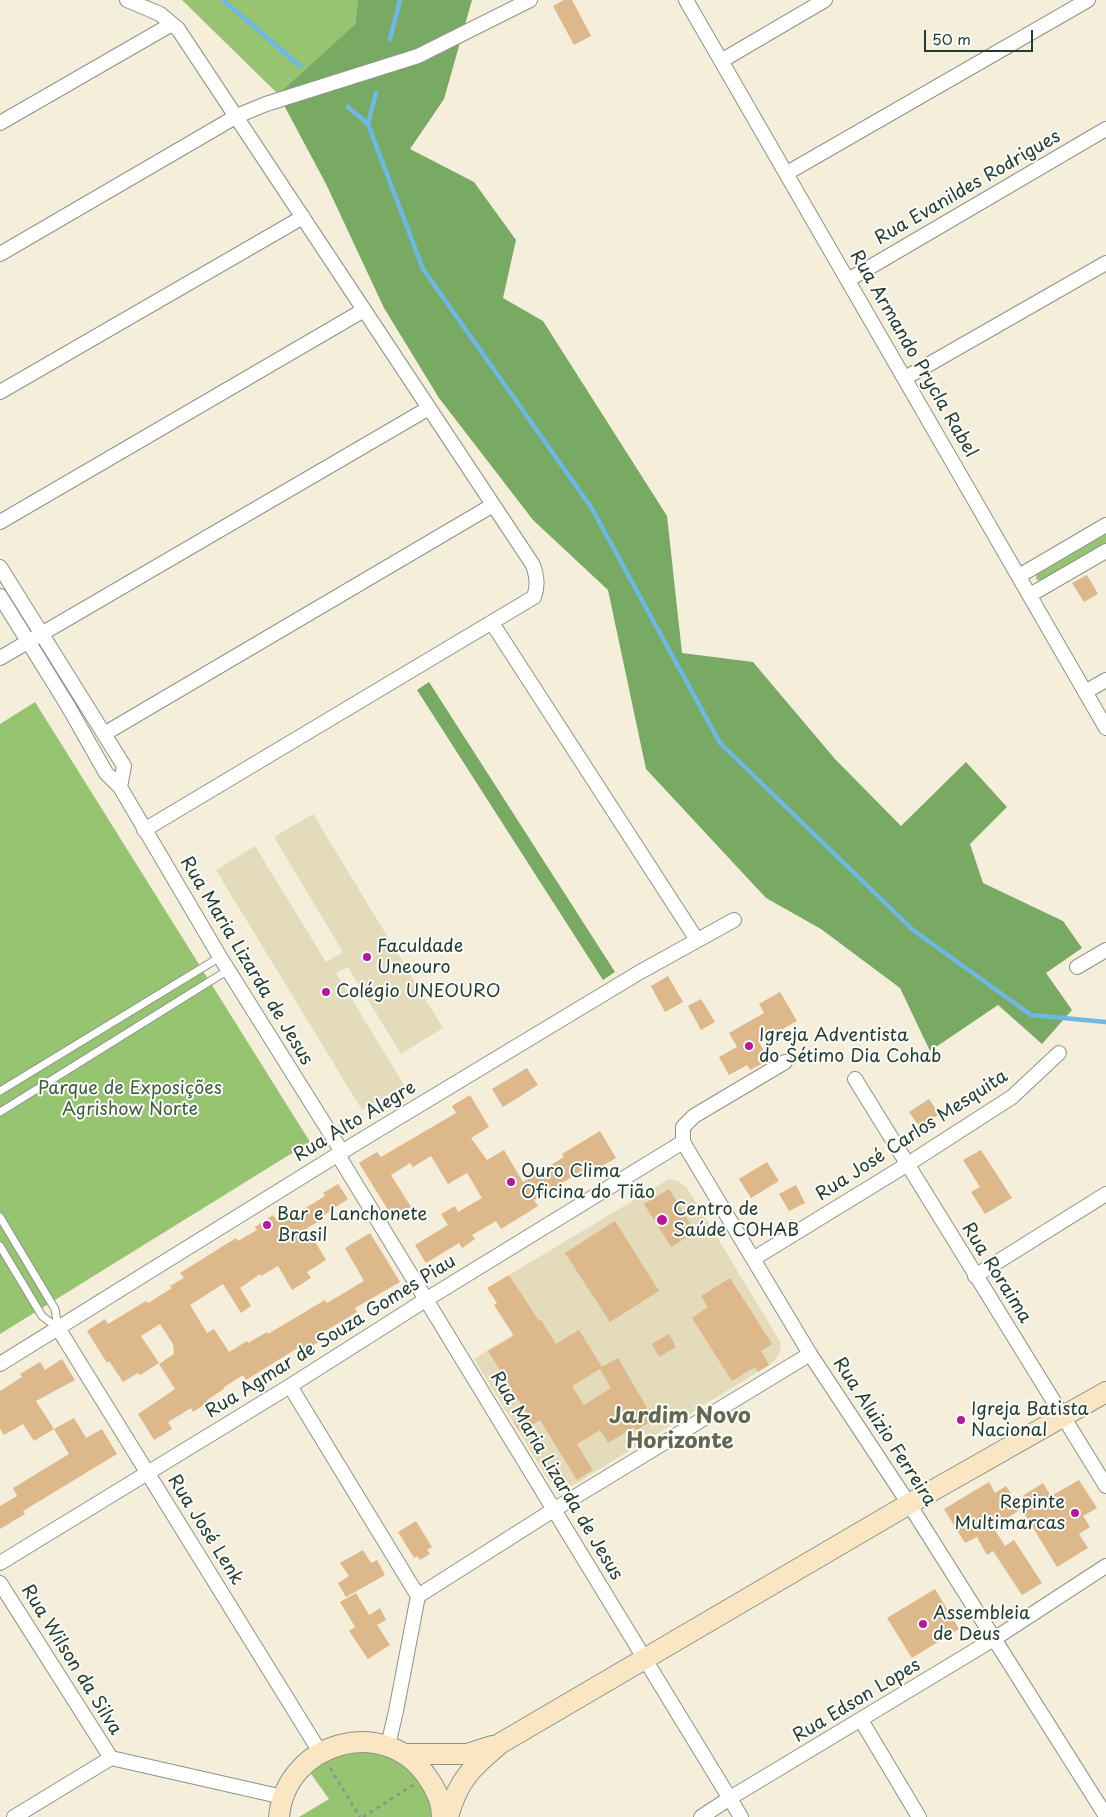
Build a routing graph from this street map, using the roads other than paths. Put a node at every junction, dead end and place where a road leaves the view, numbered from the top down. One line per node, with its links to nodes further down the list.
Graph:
1 (127, 0): 6 (street)
2 (530, 0): 8 (street)
3 (686, 0): 7 (street, Rua Armando Prycla Rabel)
4 (825, 0): 7 (street)
5 (1088, 0): 11 (street)
6 (172, 24): 8 (street); 9 (street)
7 (721, 61): 11 (street, Rua Armando Prycla Rabel)
8 (236, 116): 12 (street); 13 (street)
9 (0, 123)
10 (1106, 130): 15 (street, Rua Evanildes Rodrigues)
11 (787, 173): 15 (street, Rua Armando Prycla Rabel)
12 (303, 217): 16 (street); 18 (street)
13 (0, 254)
14 (1106, 263): 17 (street)
15 (848, 280): 17 (street, Rua Armando Prycla Rabel)
16 (364, 310): 19 (street); 21 (street)
17 (905, 378): 25 (street, Rua Armando Prycla Rabel)
18 (0, 392)
19 (429, 408): 20 (street); 29 (street)
20 (493, 505): 28 (street); 35 (street)
21 (0, 522)
22 (1106, 525): 25 (street)
23 (1106, 551): 26 (street)
24 (0, 567): 29 (street)
25 (1019, 576): 26 (street, Rua Armando Prycla Rabel)
26 (1030, 595): 33 (street, Rua Armando Prycla Rabel)
27 (0, 596): 30 (street, Rua Maria Lizarda de Jesus)
28 (492, 622): 37 (street); 39 (street)
29 (41, 634): 30 (street); 35 (street)
30 (28, 641): 31 (street); 36 (street, Rua Maria Lizarda de Jesus)
31 (0, 658)
32 (1106, 680): 33 (street)
33 (1085, 692): 34 (street, Rua Armando Prycla Rabel)
34 (1106, 728)
35 (104, 734): 36 (street)
36 (120, 788): 37 (street, Rua Maria Lizarda de Jesus)
37 (144, 830): 41 (street, Rua Maria Lizarda de Jesus)
38 (734, 920): 39 (street, Rua Alto Alegre)
39 (697, 940): 50 (street, Rua Alto Alegre)
40 (1106, 950): 42 (street)
41 (220, 957): 43 (street, Rua Maria Lizarda de Jesus); 47 (lane)
42 (1077, 967)
43 (228, 970): 48 (lane); 50 (street, Rua Maria Lizarda de Jesus)
44 (1059, 1053): 51 (street, Rua José Carlos Mesquita)
45 (786, 1062): 49 (street)
46 (855, 1079): 51 (street, Rua Roraima)
47 (0, 1091)
48 (0, 1112)
49 (683, 1142): 55 (street, Rua Aluizio Ferreira); 57 (street, Rua Agmar de Souza Gomes Piau)
50 (340, 1153): 57 (street, Rua Maria Lizarda de Jesus); 58 (street, Rua Alto Alegre)
51 (908, 1164): 55 (street, Rua José Carlos Mesquita); 56 (street, Rua Roraima)
52 (1106, 1194): 56 (street)
53 (1, 1222): 58 (lane)
54 (0, 1246): 58 (lane)
55 (753, 1258): 59 (street, Rua Aluizio Ferreira)
56 (975, 1276): 63 (street, Rua Roraima)
57 (427, 1299): 61 (street, Rua Agmar de Souza Gomes Piau); 67 (street, Rua Maria Lizarda de Jesus)
58 (58, 1328): 60 (street, Rua Alto Alegre); 64 (street, Rua José Lenk)
59 (810, 1354): 66 (street, Rua Aluizio Ferreira); 67 (street)
60 (0, 1364)
61 (290, 1386): 64 (street, Rua Agmar de Souza Gomes Piau); 71 (street)
62 (1106, 1392): 63 (street)
63 (1063, 1417): 65 (street, Rua Roraima); 66 (street)
64 (147, 1472): 68 (street, Rua Agmar de Souza Gomes Piau); 77 (street, Rua José Lenk)
65 (1106, 1486)
66 (909, 1504): 72 (street, Rua Aluizio Ferreira); 73 (street)
67 (555, 1509): 71 (street); 73 (street, Rua Maria Lizarda de Jesus)
68 (0, 1564)
69 (1106, 1566): 72 (street, Rua Edson Lopes)
70 (0, 1583): 78 (street, Rua Wilson da Silva)
71 (418, 1596): 76 (street)
72 (994, 1640): 74 (street, Rua Edson Lopes); 81 (street, Rua Aluizio Ferreira)
73 (646, 1658): 75 (street); 80 (street, Rua Maria Lizarda de Jesus)
74 (861, 1720): 80 (street, Rua Edson Lopes); 88 (street)
75 (501, 1743): 76 (street); 85 (street)
76 (396, 1750): 77 (street); 84 (street)
77 (320, 1752): 79 (street)
78 (111, 1758): 79 (street); 82 (street)
79 (284, 1797): 83 (street)
80 (730, 1798): 86 (street, Rua Edson Lopes); 87 (street, Rua Maria Lizarda de Jesus)
81 (1106, 1816)
82 (14, 1817)
83 (279, 1817)
84 (442, 1817)
85 (448, 1817)
86 (701, 1817)
87 (741, 1817)
88 (919, 1817)

